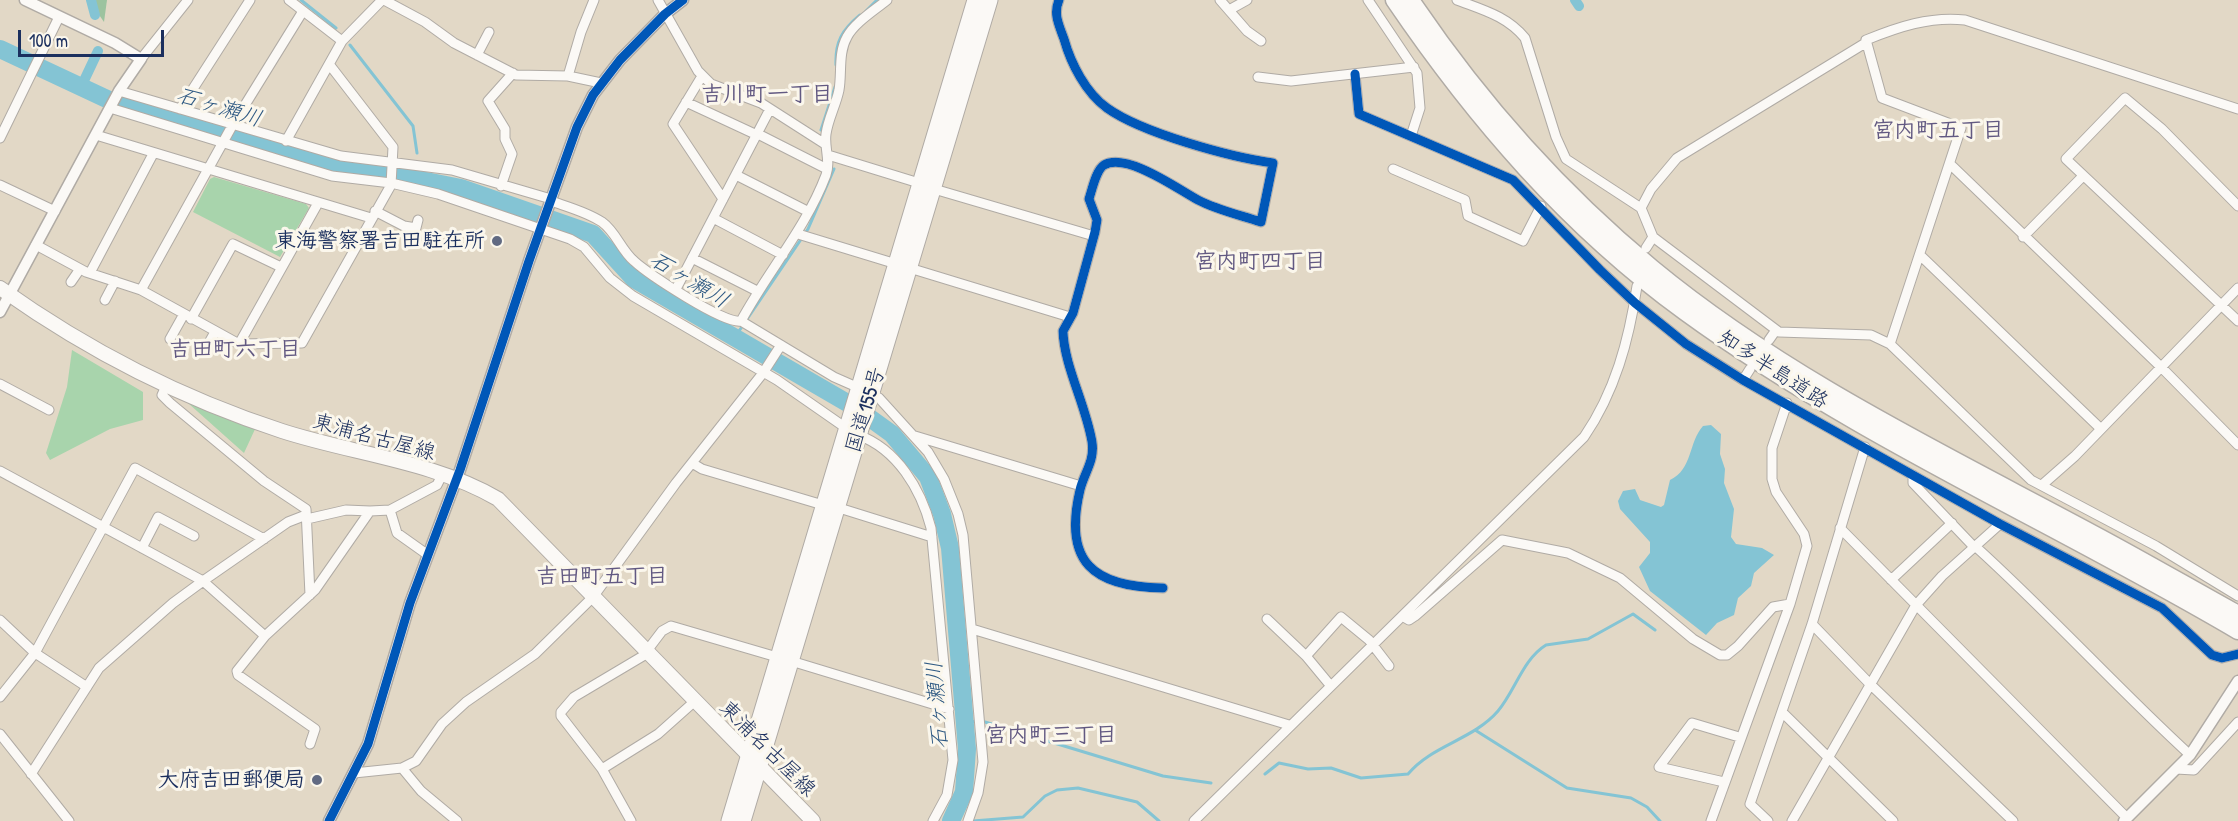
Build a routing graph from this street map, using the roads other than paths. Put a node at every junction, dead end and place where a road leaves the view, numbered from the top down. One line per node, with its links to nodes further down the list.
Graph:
1 (25, 0): 23 (street)
2 (188, 0): 29 (street)
3 (250, 0): 41 (street)
4 (289, 0): 20 (street)
5 (383, 0): 26 (street); 28 (street)
6 (581, 0): 19 (street)
7 (658, 0): 22 (street)
8 (683, 0): 22 (street)
9 (887, 0): 51 (street)
10 (975, 0): 64 (highway, 国道155号)
11 (990, 0): 64 (highway, 国道155号)
12 (1059, 0): 78 (street)
13 (1220, 0): 21 (street)
14 (1246, 0): 21 (street)
15 (1368, 0): 31 (street)
16 (1394, 0): 162 (highway, 知多半島道路)
17 (1411, 0): 156 (highway, 知多半島道路)
18 (1457, 0): 70 (street)
19 (592, 3): 34 (street)
20 (303, 10): 26 (street); 44 (street)
21 (1229, 10): 25 (street)
22 (665, 14): 35 (street); 37 (street)
23 (59, 17): 29 (street); 48 (street)
24 (489, 32): 28 (street)
25 (1261, 40)
26 (342, 41): 30 (street)
27 (1867, 42): 42 (street); 55 (street); 70 (street)
28 (477, 55): 32 (street)
29 (141, 59): 38 (street)
30 (329, 64): 49 (street); 54 (street)
31 (1414, 67): 33 (street); 47 (street)
32 (513, 73): 34 (street); 63 (street)
33 (1355, 74): 36 (street); 47 (street)
34 (568, 76): 37 (street)
35 (702, 76): 39 (street); 43 (street)
36 (1258, 77)
37 (601, 83): 65 (street)
38 (119, 92): 40 (street); 41 (street)
39 (686, 102): 45 (street); 66 (street)
40 (110, 108): 46 (street); 50 (street)
41 (180, 109): 44 (street)
42 (2238, 109)
43 (770, 110): 45 (street); 51 (street)
44 (232, 126): 49 (street); 50 (street)
45 (757, 134): 56 (street); 59 (street)
46 (96, 135): 52 (street); 71 (street)
47 (1411, 136): 68 (street)
48 (0, 138)
49 (286, 141): 54 (street)
50 (223, 142): 58 (street); 61 (street)
51 (825, 144): 53 (street)
52 (153, 154): 58 (street); 89 (street)
53 (828, 155): 56 (street); 64 (street)
54 (390, 164): 61 (street); 63 (street)
55 (1950, 164): 80 (street); 84 (street)
56 (827, 169): 72 (street)
57 (1393, 169): 68 (street)
58 (208, 170): 67 (street); 95 (street)
59 (736, 175): 66 (street); 72 (street)
60 (2083, 176): 69 (street); 80 (street); 100 (street)
61 (391, 183): 73 (street); 76 (street)
62 (0, 185): 71 (street)
63 (501, 186): 65 (street)
64 (927, 186): 78 (street); 86 (highway, 国道155号)
65 (551, 200): 76 (street); 94 (street)
66 (723, 200): 74 (street)
67 (318, 203): 73 (street); 87 (street)
68 (1541, 206): 99 (street)
69 (2238, 206)
70 (1641, 208): 79 (street)
71 (55, 211): 81 (street)
72 (807, 211): 77 (street)
73 (373, 214): 75 (street); 110 (street)
74 (713, 218): 83 (street); 85 (street)
75 (418, 220)
76 (540, 229): 116 (street); 131 (street)
77 (798, 234): 83 (street); 86 (street)
78 (1094, 236): 103 (street)
79 (1653, 237): 82 (street); 106 (street)
80 (2023, 237): 114 (street)
81 (36, 245): 88 (street); 97 (street)
82 (1646, 248)
83 (783, 255): 96 (street)
84 (1920, 256): 111 (street); 123 (street)
85 (692, 258): 94 (street); 96 (street)
86 (902, 266): 103 (street); 120 (highway, 国道155号)
87 (281, 267): 102 (street); 110 (street)
88 (80, 269): 89 (street); 91 (street)
89 (91, 272): 90 (street)
90 (115, 281): 95 (street); 98 (street)
91 (70, 282)
92 (1637, 286): 99 (street)
93 (2238, 288): 100 (street)
94 (676, 289): 104 (street)
95 (141, 290): 102 (street)
96 (757, 291): 104 (street)
97 (4, 292): 101 (street); 119 (main road, 東浦名古屋線)
98 (105, 300)
99 (1635, 303): 117 (street); 157 (street)
100 (2221, 304): 105 (street); 114 (street)
101 (0, 312)
102 (187, 316): 107 (street); 108 (street)
103 (1070, 317): 133 (street)
104 (741, 321): 112 (street)
105 (2238, 321)
106 (1776, 330): 109 (street); 111 (street)
107 (215, 332): 110 (street); 113 (street)
108 (170, 339)
109 (1768, 340)
110 (239, 344)
111 (1890, 344): 132 (street)
112 (781, 345): 116 (street); 120 (street)
113 (206, 348)
114 (2162, 368): 123 (street); 126 (street)
115 (1750, 369): 117 (street)
116 (763, 373): 124 (street); 128 (street)
117 (1743, 380): 121 (street)
118 (0, 384): 122 (street)
119 (166, 386): 131 (main road, 東浦名古屋線); 137 (street)
120 (864, 394): 124 (highway, 国道155号); 125 (street)
121 (1787, 403): 127 (street); 154 (street)
122 (50, 410)
123 (2101, 429): 132 (street)
124 (852, 430): 134 (highway, 国道155号); 143 (street)
125 (915, 436): 133 (street); 161 (street)
126 (2238, 445)
127 (1865, 447): 130 (street); 141 (street)
128 (692, 463): 134 (street); 153 (street)
129 (0, 471): 140 (street)
130 (1913, 475): 138 (street); 139 (street)
131 (449, 477): 135 (street); 147 (street); 153 (main road, 東浦名古屋線)
132 (2042, 485): 152 (street)
133 (1081, 486): 150 (street)
134 (829, 506): 143 (street); 169 (highway, 国道155号)
135 (390, 510): 136 (street); 147 (street)
136 (370, 511): 137 (street); 151 (street)
137 (307, 517): 144 (street); 151 (street)
138 (1952, 523): 145 (street); 148 (street)
139 (2000, 524): 145 (street); 167 (street)
140 (103, 528): 144 (street); 146 (street); 166 (street)
141 (1840, 528): 148 (street); 160 (street)
142 (194, 536): 146 (street)
143 (932, 537): 177 (street)
144 (264, 539): 149 (street)
145 (1976, 547): 155 (street); 184 (street)
146 (142, 548): 149 (street)
147 (428, 555): 190 (street)
148 (1891, 580): 155 (street)
149 (204, 581): 163 (street); 174 (street)
150 (1163, 588)
151 (310, 595): 163 (street)
152 (2238, 596)
153 (592, 597): 165 (main road, 東浦名古屋線); 187 (street)
154 (1790, 604): 157 (street); 182 (street)
155 (1916, 605): 172 (street); 193 (street)
156 (2238, 615)
157 (1402, 616): 164 (street)
158 (0, 620): 166 (street)
159 (1267, 620): 168 (street)
160 (1812, 624): 172 (street); 178 (street)
161 (972, 629): 180 (street); 202 (street)
162 (2238, 631)
163 (265, 636): 183 (street)
164 (1372, 644): 168 (street); 170 (street); 173 (street)
165 (646, 651): 169 (street); 176 (main road, 東浦名古屋線); 188 (street)
166 (34, 652): 174 (street); 175 (street)
167 (2238, 654)
168 (1306, 656): 173 (street)
169 (784, 659): 177 (street); 186 (highway, 国道155号)
170 (1389, 666)
171 (2238, 681): 184 (street)
172 (1869, 683): 185 (street); 208 (street)
173 (1330, 685): 180 (street)
174 (87, 687): 191 (street)
175 (0, 698)
176 (695, 701): 186 (main road, 東浦名古屋線); 188 (street)
177 (949, 709): 201 (street)
178 (1782, 712): 185 (street); 205 (street)
179 (2238, 722): 189 (street)
180 (1289, 725): 203 (street)
181 (0, 734): 191 (street)
182 (1739, 737): 192 (street); 192 (street)
183 (310, 744)
184 (2190, 755): 189 (street)
185 (1828, 756): 206 (street); 207 (street)
186 (754, 761): 198 (highway, 国道155号); 199 (highway, 国道155号); 200 (main road, 東浦名古屋線)
187 (402, 768): 190 (street); 196 (street)
188 (602, 769): 197 (street)
189 (2176, 769): 193 (street)
190 (354, 773): 195 (street)
191 (31, 774): 194 (street)
192 (1724, 782): 204 (street)
193 (2126, 819)
194 (69, 821)
195 (329, 821)
196 (457, 821)
197 (631, 821)
198 (729, 821)
199 (743, 821)
200 (813, 821)
201 (933, 821)
202 (968, 821)
203 (1194, 821)
204 (1711, 821)
205 (1768, 821)
206 (1792, 821)
207 (1893, 821)
208 (2013, 821)

